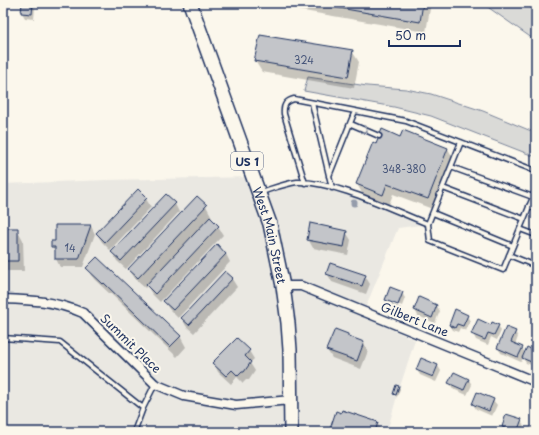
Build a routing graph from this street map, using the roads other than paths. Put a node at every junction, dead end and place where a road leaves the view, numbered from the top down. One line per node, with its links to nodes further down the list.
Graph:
1 (190, 3): 14 (main road, West Main Street / US 1)
2 (312, 103): 3 (lane); 9 (lane); 10 (lane)
3 (355, 111): 4 (lane); 6 (lane)
4 (351, 124): 5 (lane, one-way to 5); 9 (lane)
5 (379, 136)
6 (461, 142): 7 (lane); 8 (lane)
7 (451, 167): 12 (lane); 15 (lane)
8 (536, 170)
9 (329, 176): 11 (lane)
10 (305, 183): 11 (lane); 14 (lane)
11 (332, 188): 20 (lane)
12 (443, 188): 18 (lane); 19 (lane)
13 (536, 190): 15 (lane)
14 (259, 193): 26 (main road, West Main Street / US 1)
15 (533, 197): 16 (lane)
16 (529, 206): 17 (lane); 19 (lane)
17 (536, 209)
18 (433, 213): 20 (lane); 23 (lane)
19 (524, 219): 21 (lane)
20 (428, 224): 24 (lane)
21 (520, 229): 22 (lane); 23 (lane)
22 (536, 236)
23 (513, 246): 24 (lane)
24 (509, 255): 25 (lane)
25 (536, 266)
26 (282, 286): 29 (street, Gilbert Lane); 31 (main road, West Main Street / US 1)
27 (3, 299): 30 (street, Summit Place)
28 (3, 338): 32 (lane)
29 (536, 382)
30 (155, 384): 31 (street, Summit Place); 32 (lane)
31 (291, 400): 34 (main road, West Main Street / US 1)
32 (143, 408): 33 (lane)
33 (134, 432)
34 (291, 432)

